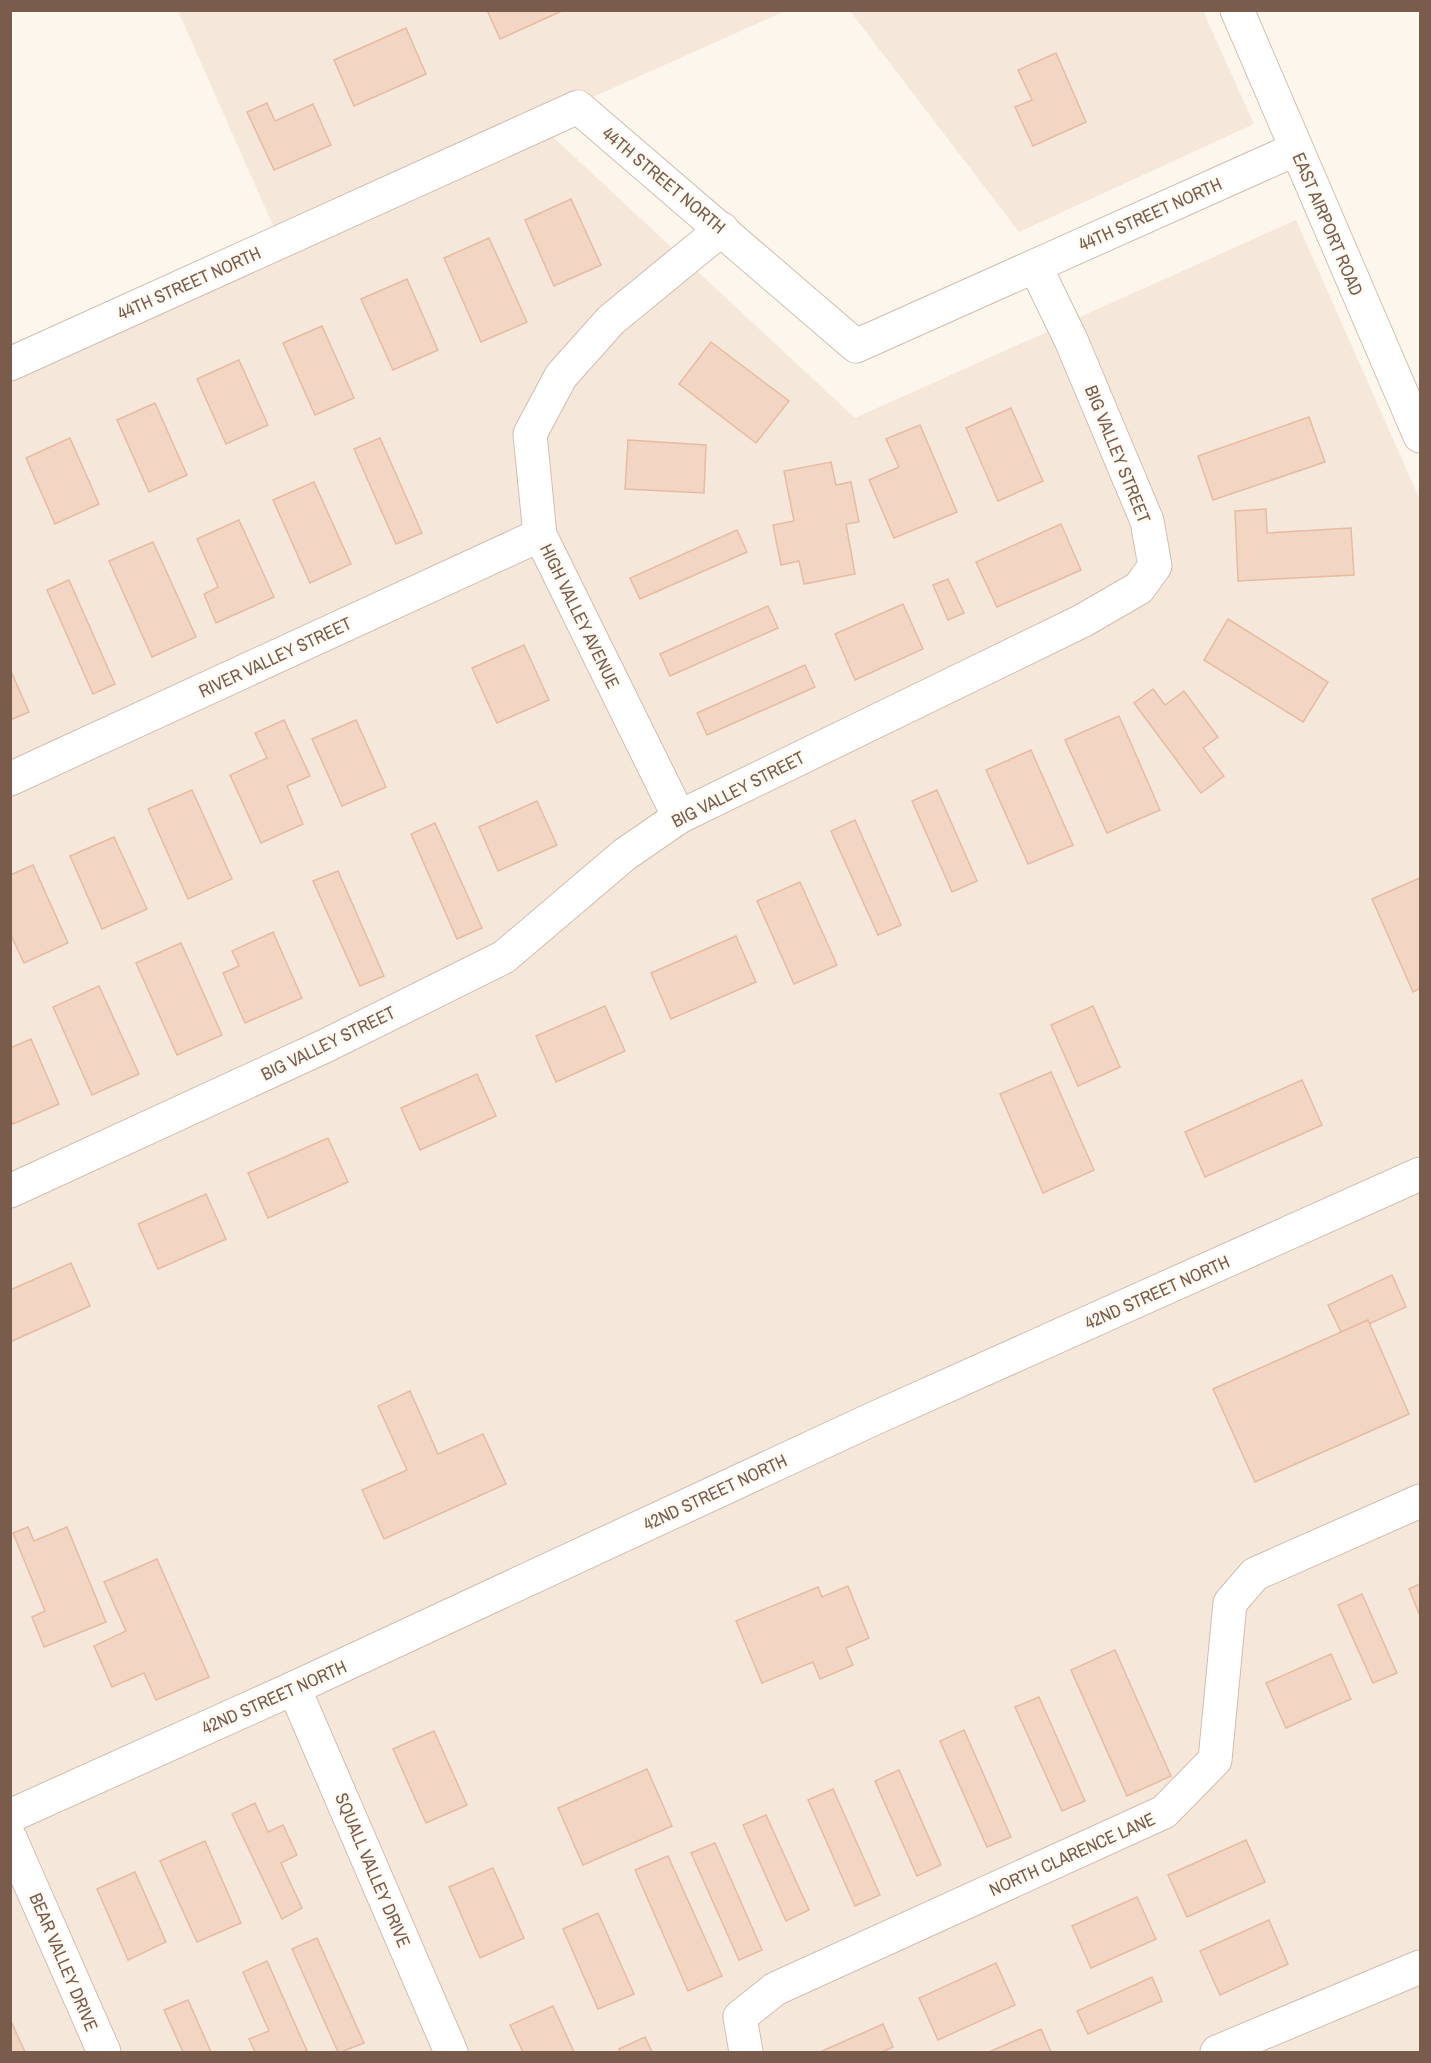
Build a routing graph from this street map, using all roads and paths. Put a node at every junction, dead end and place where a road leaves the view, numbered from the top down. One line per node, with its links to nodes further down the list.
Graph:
1 (1237, 10): 2 (street, EAST AIRPORT ROAD)
2 (1296, 149): 4 (street, 44TH STREET NORTH); 6 (street, EAST AIRPORT ROAD)
3 (722, 230): 4 (street, 44TH STREET NORTH); 5 (street, 44TH STREET NORTH); 7 (street, HIGH VALLEY AVENUE)
4 (1035, 266): 9 (street, BIG VALLEY STREET)
5 (10, 364)
6 (1420, 436)
7 (540, 535): 8 (street, RIVER VALLEY STREET); 9 (street, HIGH VALLEY AVENUE)
8 (10, 779)
9 (679, 816): 11 (street, BIG VALLEY STREET)
10 (1420, 1174): 13 (street, 42ND STREET NORTH)
11 (10, 1191)
12 (1420, 1501): 19 (street, NORTH CLARENCE LANE)
13 (294, 1688): 14 (street, 42ND STREET NORTH); 18 (street, SQUALL VALLEY DRIVE)
14 (10, 1816)
15 (10, 1838): 17 (street, BEAR VALLEY DRIVE)
16 (1420, 1967): 20 (street)
17 (104, 2052)
18 (451, 2052)
19 (746, 2052)
20 (1217, 2052)

